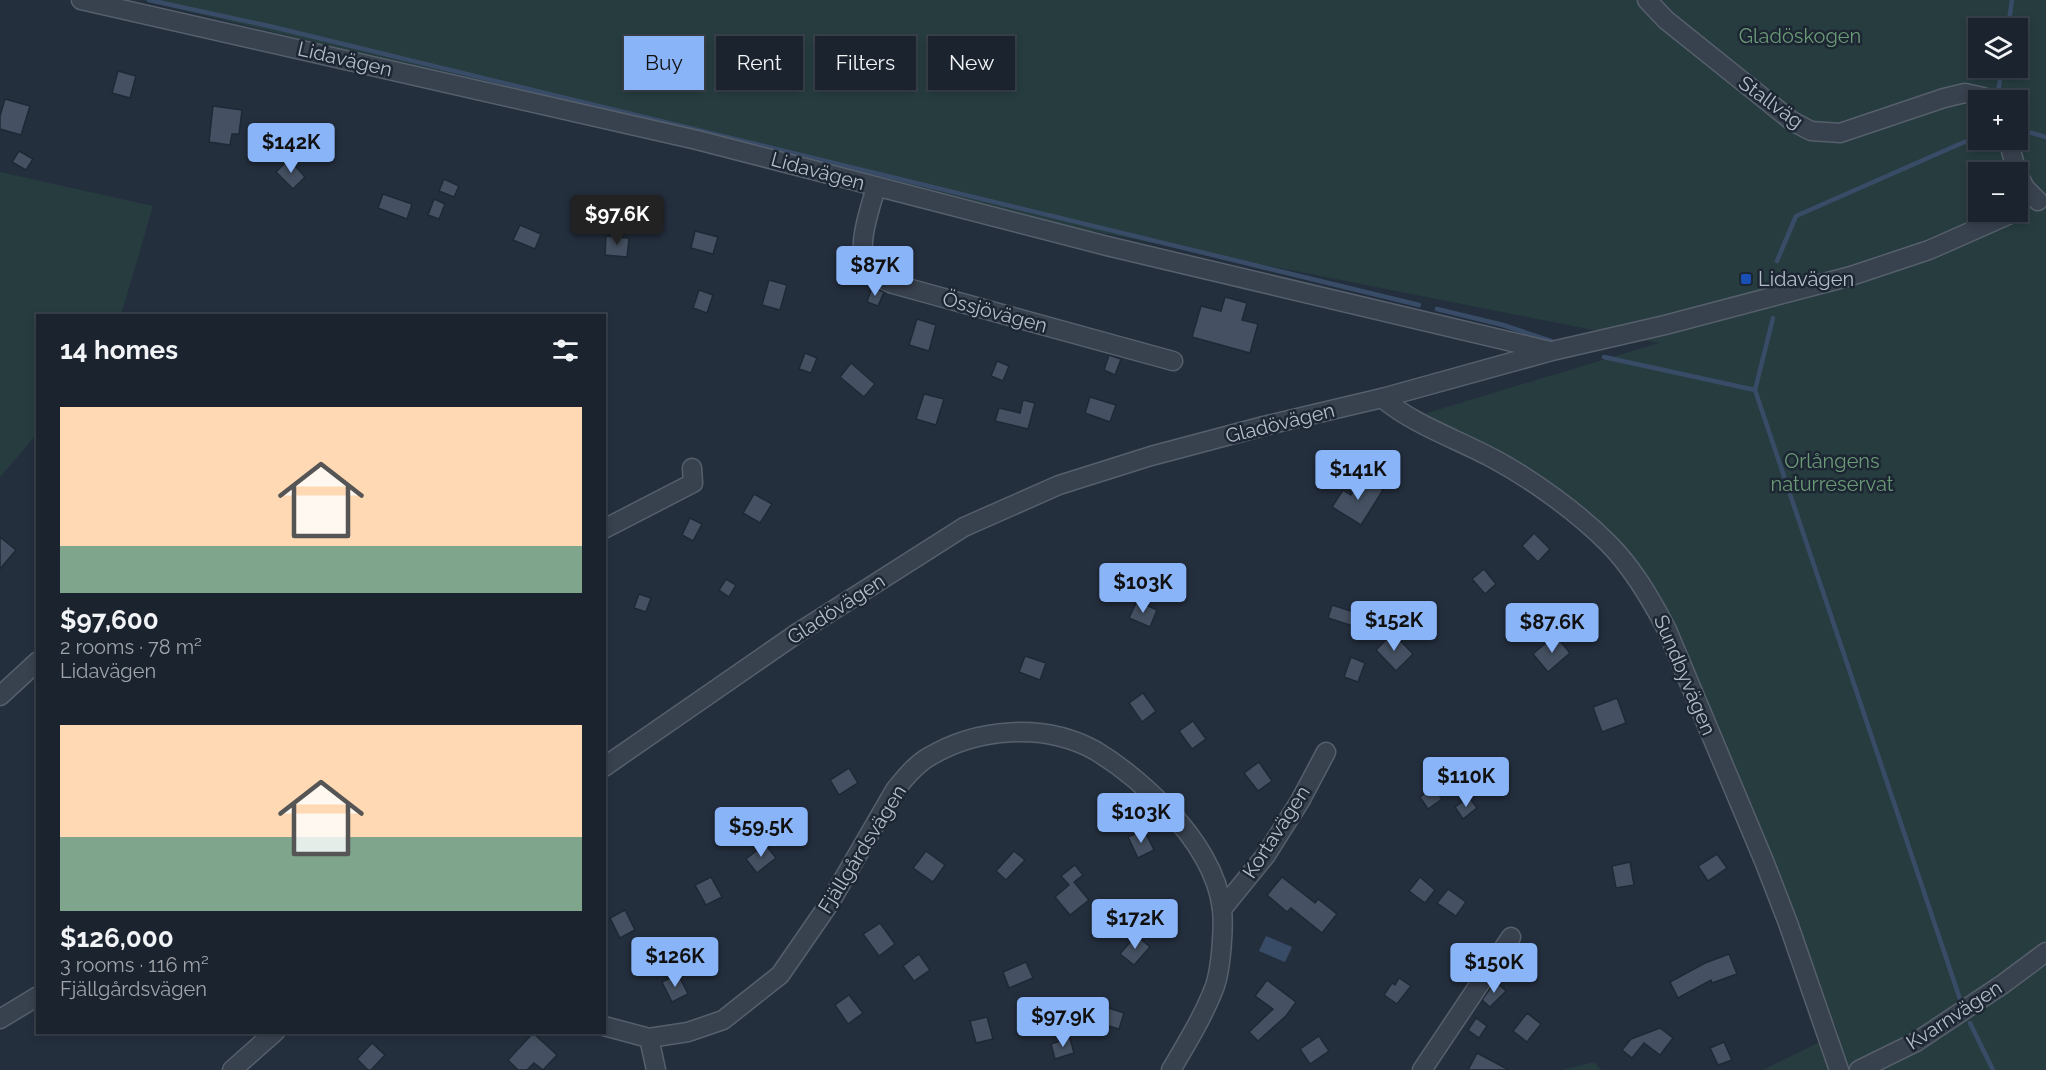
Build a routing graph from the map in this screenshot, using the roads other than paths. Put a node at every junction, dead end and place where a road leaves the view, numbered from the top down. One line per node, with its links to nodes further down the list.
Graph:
1 (81, 0): 4 (street, Lidavägen)
2 (1647, 0): 3 (street, Stallväg)
3 (1968, 94)
4 (876, 187): 9 (street, Lidavägen); 10 (street, Össjövägen)
5 (2028, 190): 6 (street)
6 (2042, 198): 7 (street, Gladövägen)
7 (2028, 205)
8 (1992, 222): 9 (street, Gladövägen)
9 (1552, 351): 11 (street, Gladövägen)
10 (1173, 361)
11 (1382, 398): 17 (street, Gladövägen); 30 (street, Sundbyvägen)
12 (692, 468): 13 (street)
13 (606, 528)
14 (36, 663): 15 (street)
15 (0, 696)
16 (1326, 752): 18 (street, Kortavägen)
17 (606, 766)
18 (1222, 909): 25 (street, Fjällgårdsvägen); 28 (street, Fjällgårdsvägen)
19 (1511, 937): 29 (street)
20 (2046, 952): 31 (street, Kvarnvägen)
21 (36, 997): 22 (street)
22 (0, 1019)
23 (606, 1027): 25 (street, Fjällgårdsvägen)
24 (272, 1034): 26 (street)
25 (649, 1038): 27 (street)
26 (232, 1070)
27 (656, 1070)
28 (1171, 1070)
29 (1422, 1070)
30 (1839, 1070)
31 (1858, 1070)

